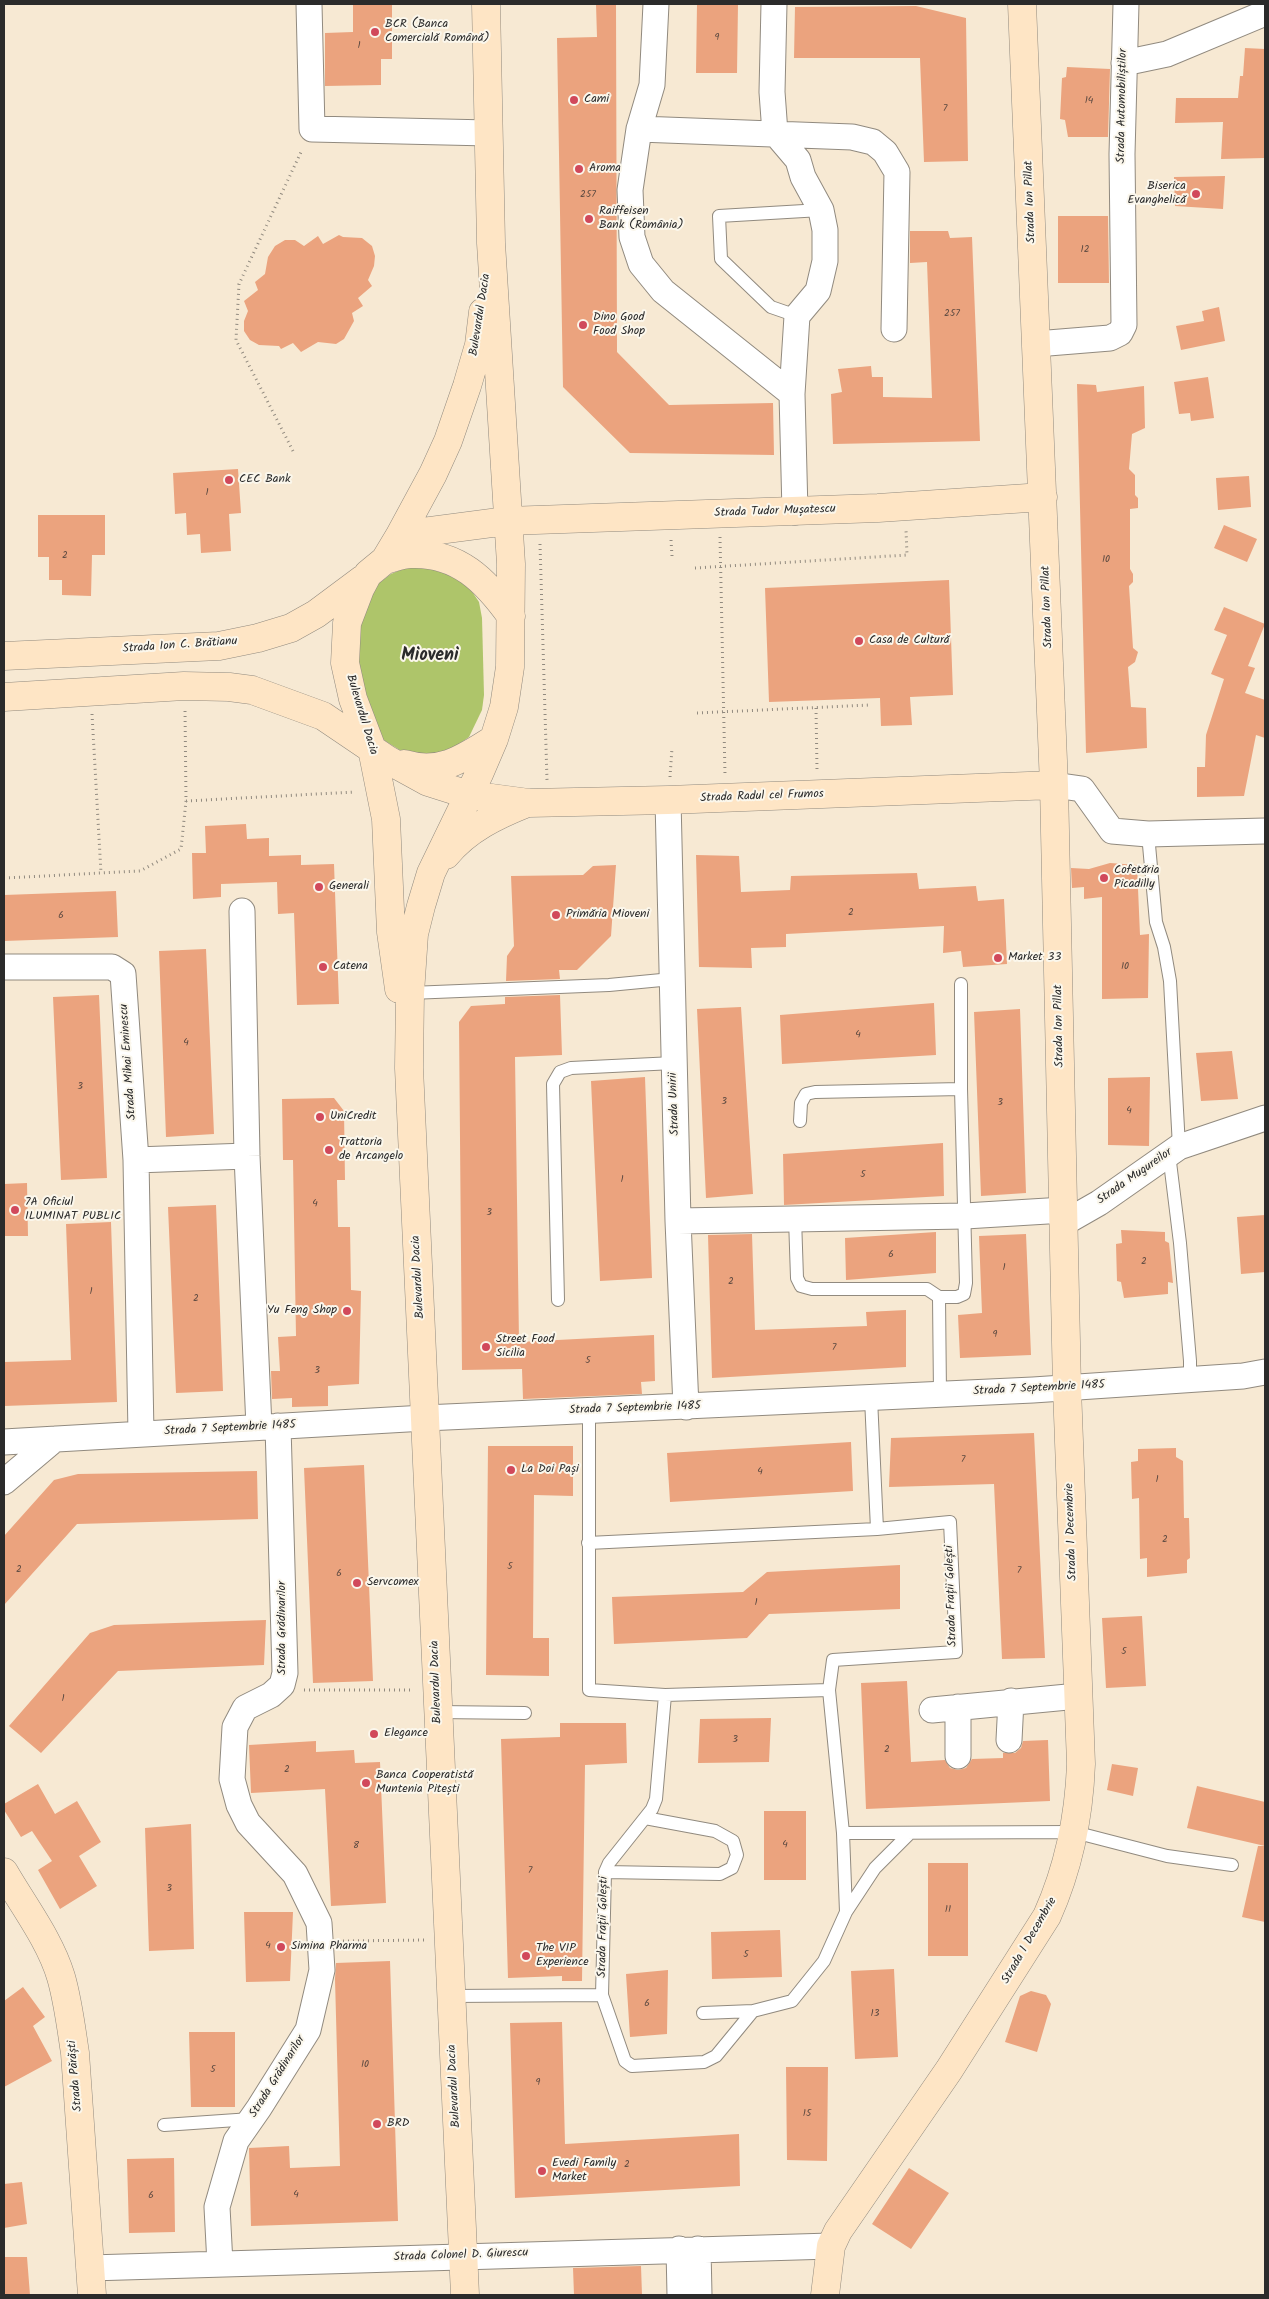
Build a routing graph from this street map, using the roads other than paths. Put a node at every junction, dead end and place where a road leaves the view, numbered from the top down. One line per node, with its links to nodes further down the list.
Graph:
1 (309, 4): 10 (street)
2 (486, 4): 10 (main road, Bulevardul Dacia)
3 (656, 4): 9 (street)
4 (774, 4): 11 (street)
5 (1022, 4): 16 (main road, Strada Ion Pillat)
6 (1126, 4): 8 (street, Strada Automobiliștilor)
7 (1265, 13): 8 (street)
8 (1124, 63): 16 (street, Strada Automobiliștilor)
9 (638, 129): 11 (street); 17 (street)
10 (489, 133): 13 (main road, Bulevardul Dacia)
11 (775, 133): 12 (street); 15 (street)
12 (820, 210): 14 (street); 14 (lane)
13 (492, 243): 20 (main road, Bulevardul Dacia); 21 (main road, Bulevardul Dacia)
14 (797, 316): 17 (street)
15 (894, 329)
16 (1036, 344): 18 (main road, Strada Ion Pillat)
17 (792, 394): 19 (street)
18 (1043, 497): 19 (main road, Strada Tudor Mușatescu); 28 (main road, Strada Ion Pillat)
19 (795, 512): 20 (main road, Strada Tudor Mușatescu)
20 (507, 521): 21 (main road, Strada Tudor Mușatescu); 23 (main road, Bulevardul Dacia)
21 (400, 535): 22 (main road, Bulevardul Dacia)
22 (377, 567): 23 (main road); 24 (main road, Strada Ion C. Brătianu); 27 (main road, Bulevardul Dacia)
23 (511, 616): 26 (main road, Bulevardul Dacia)
24 (4, 656)
25 (4, 697): 27 (main road)
26 (494, 738): 27 (main road); 29 (main road, Bulevardul Dacia)
27 (380, 754): 29 (main road, Strada Radul cel Frumos); 41 (main road, Bulevardul Dacia)
28 (1054, 785): 30 (main road, Strada Radul cel Frumos); 33 (street); 49 (main road, Strada Ion Pillat)
29 (470, 795): 31 (main road, Strada Radul cel Frumos); 34 (main road, Bulevardul Dacia)
30 (668, 800): 31 (main road, Strada Radul cel Frumos); 37 (street, Strada Unirii)
31 (539, 803): 34 (main road)
32 (1265, 831): 33 (street)
33 (1148, 834): 45 (lane)
34 (431, 873): 39 (main road, Bulevardul Dacia)
35 (242, 911): 46 (street)
36 (4, 967): 47 (street, Strada Mihai Eminescu)
37 (672, 979): 39 (lane); 40 (street, Strada Unirii)
38 (961, 984): 42 (lane)
39 (410, 993): 41 (main road, Bulevardul Dacia)
40 (674, 1063): 51 (street, Strada Unirii); 53 (lane)
41 (409, 1068): 61 (main road, Bulevardul Dacia)
42 (961, 1089): 44 (lane); 48 (lane)
43 (1265, 1118): 45 (street, Strada Mugureilor)
44 (800, 1121)
45 (1174, 1151): 49 (street, Strada Mugureilor); 55 (lane)
46 (247, 1156): 47 (street); 62 (street)
47 (136, 1160): 63 (street, Strada Mihai Eminescu)
48 (965, 1216): 49 (street); 50 (street); 52 (lane)
49 (1064, 1216): 56 (main road, Strada Ion Pillat)
50 (795, 1218): 51 (street); 52 (lane)
51 (678, 1221): 59 (street, Strada Unirii)
52 (939, 1297): 57 (lane)
53 (558, 1300)
54 (1265, 1372): 55 (street, Strada 7 Septembrie 1485)
55 (1190, 1379): 56 (street, Strada 7 Septembrie 1485)
56 (1067, 1388): 57 (street, Strada 7 Septembrie 1485); 71 (main road, Strada 1 Decembrie)
57 (940, 1394): 58 (street, Strada 7 Septembrie 1485)
58 (871, 1398): 59 (street, Strada 7 Septembrie 1485); 67 (lane)
59 (686, 1407): 60 (street, Strada 7 Septembrie 1485)
60 (588, 1411): 61 (street, Strada 7 Septembrie 1485); 68 (lane)
61 (425, 1418): 62 (street, Strada 7 Septembrie 1485); 72 (main road, Bulevardul Dacia)
62 (269, 1427): 63 (street, Strada 7 Septembrie 1485); 91 (street, Strada Grădinarilor)
63 (141, 1434): 64 (street, Strada 7 Septembrie 1485)
64 (55, 1439): 65 (street, Strada 7 Septembrie 1485); 66 (street)
65 (4, 1442)
66 (4, 1482)
67 (877, 1529): 68 (lane, Strada Frații Golești); 69 (lane, Strada Frații Golești)
68 (588, 1543): 70 (lane)
69 (830, 1690): 70 (lane); 81 (lane, Strada Frații Golești)
70 (665, 1695): 79 (lane, Strada Frații Golești)
71 (1078, 1696): 73 (street); 80 (main road, Strada 1 Decembrie)
72 (438, 1701): 76 (lane); 88 (main road, Bulevardul Dacia)
73 (1011, 1701): 74 (street); 77 (street)
74 (958, 1707): 75 (street); 78 (street)
75 (932, 1710)
76 (525, 1713)
77 (1009, 1740)
78 (958, 1756)
79 (645, 1818): 85 (lane, Strada Frații Golești); 85 (lane)
80 (1074, 1832): 82 (lane); 83 (lane); 93 (main road, Strada 1 Decembrie)
81 (843, 1833): 82 (lane); 86 (lane, Strada Frații Golești)
82 (910, 1833): 86 (lane)
83 (1232, 1865)
84 (4, 1872): 97 (main road, Strada Părăști)
85 (605, 1872): 87 (lane, Strada Frații Golești)
86 (846, 1912): 89 (lane, Strada Frații Golești)
87 (602, 1995): 88 (lane, Strada Frații Golești); 89 (lane)
88 (451, 1996): 95 (main road, Bulevardul Dacia)
89 (753, 2011): 90 (lane, Strada Frații Golești)
90 (703, 2013)
91 (251, 2119): 92 (lane); 96 (street, Strada Grădinarilor)
92 (164, 2125)
93 (831, 2246): 94 (street, Strada Colonel D. Giurescu); 102 (main road, Strada 1 Decembrie)
94 (688, 2249): 95 (street, Strada Colonel D. Giurescu); 100 (street); 101 (street)
95 (463, 2255): 96 (street, Strada Colonel D. Giurescu); 99 (main road, Bulevardul Dacia)
96 (220, 2264): 97 (street, Strada Colonel D. Giurescu)
97 (90, 2268): 98 (main road, Strada Părăști)
98 (92, 2295)
99 (465, 2295)
100 (680, 2295)
101 (699, 2295)
102 (825, 2295)

